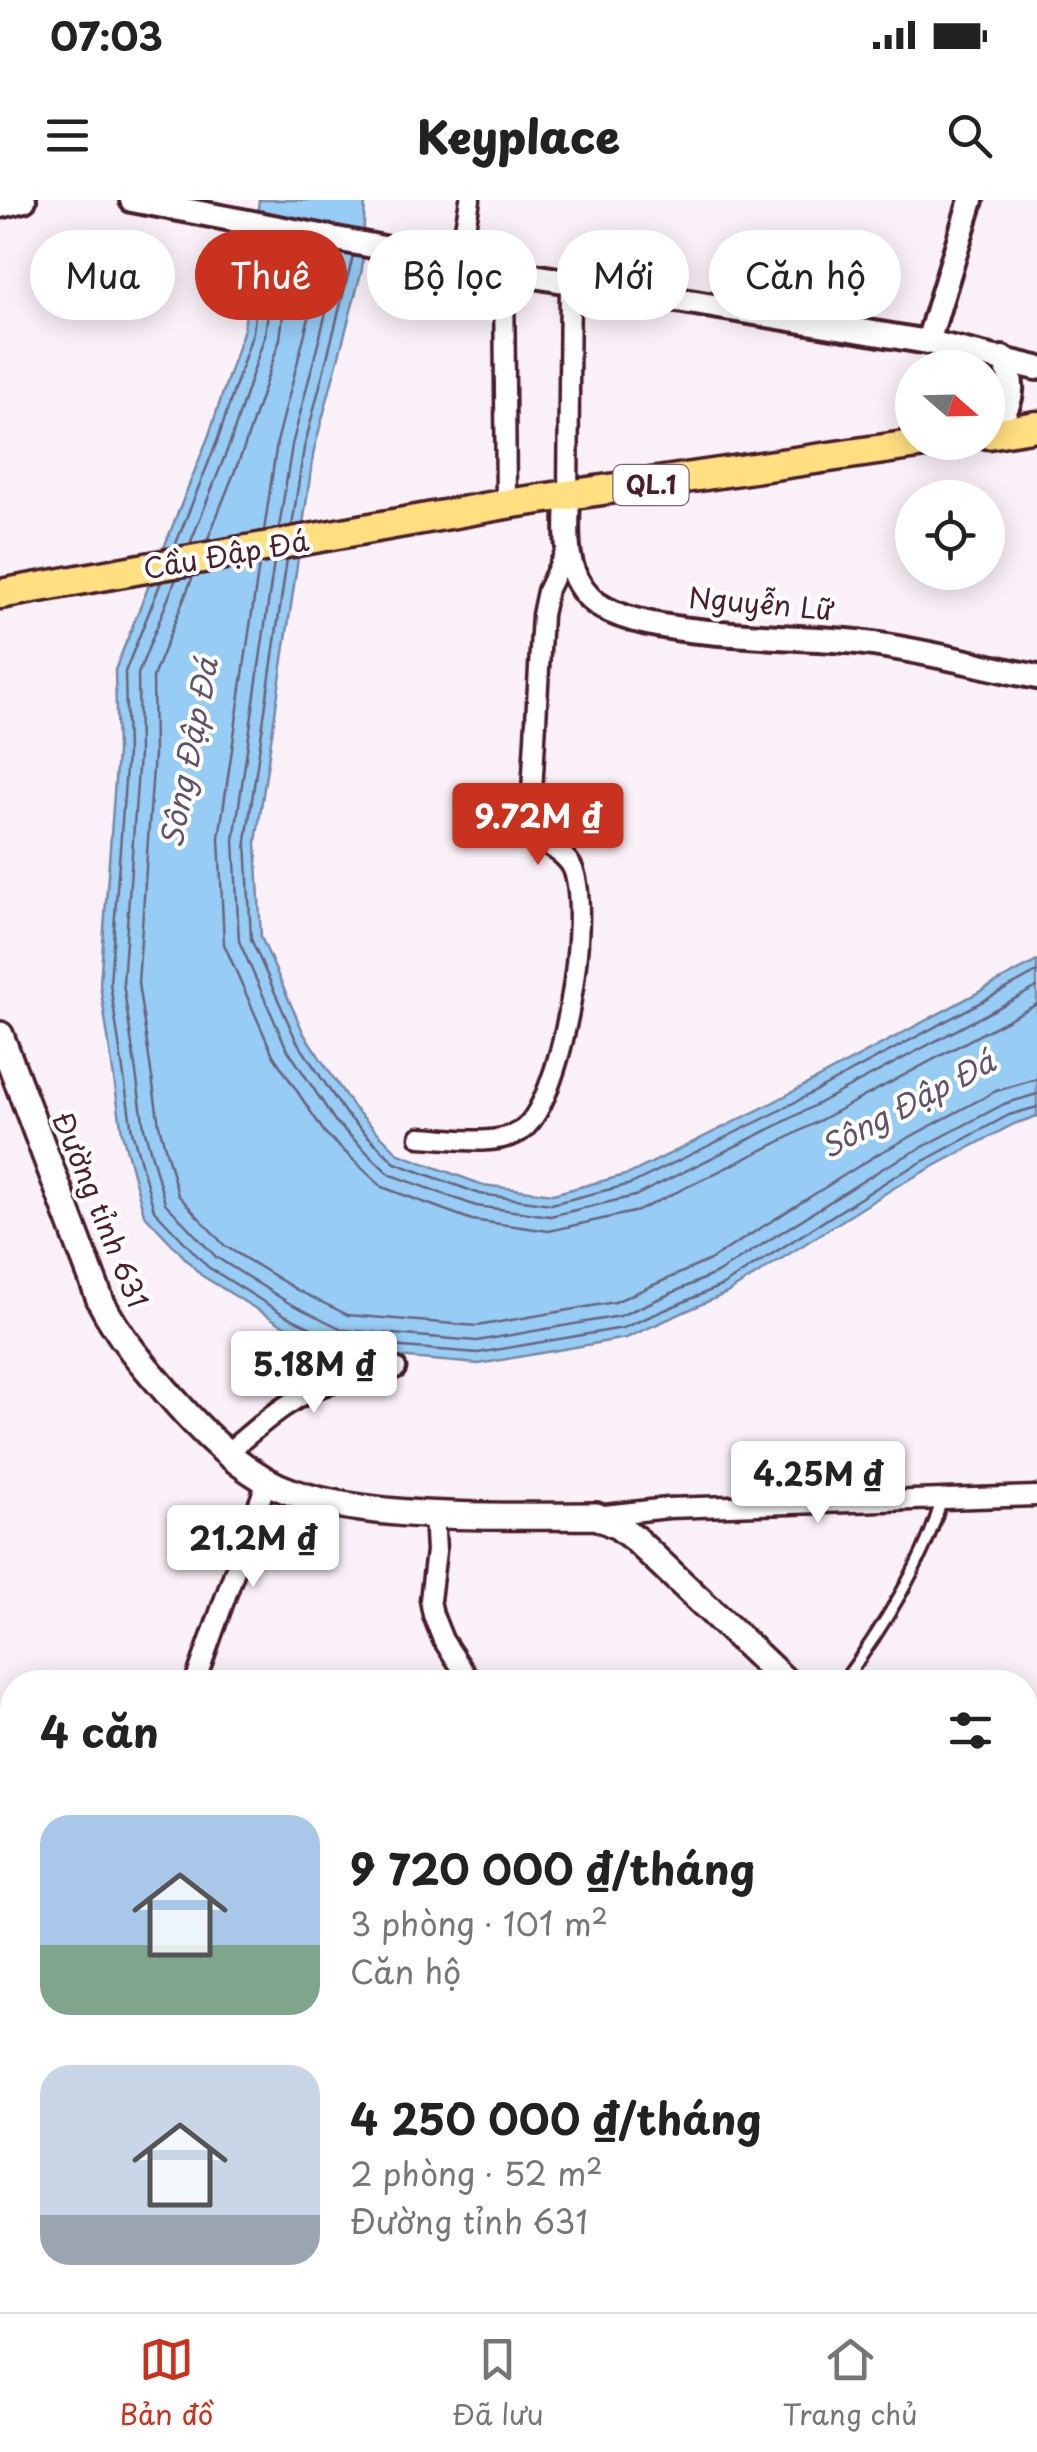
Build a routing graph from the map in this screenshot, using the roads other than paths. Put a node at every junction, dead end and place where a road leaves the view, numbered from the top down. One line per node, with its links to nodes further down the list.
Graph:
1 (24, 200): 5 (street)
2 (132, 200): 7 (street)
3 (470, 200): 6 (street)
4 (972, 200): 11 (street)
5 (0, 206)
6 (465, 230)
7 (367, 244)
8 (689, 301): 11 (street)
9 (504, 320): 21 (street)
10 (570, 320): 20 (street)
11 (928, 342): 12 (street)
12 (965, 350)
13 (1005, 359): 15 (street)
14 (1005, 363): 16 (street)
15 (1037, 368)
16 (1005, 408)
17 (1037, 426): 18 (main road)
18 (1005, 431)
19 (895, 448): 20 (main road, QL.1)
20 (568, 497): 21 (main road, QL.1); 22 (street, Nguyễn Lữ)
21 (506, 504): 23 (main road, Cầu Đập Đá / QL.1)
22 (566, 552): 24 (street, Nguyễn Lữ); 27 (street)
23 (0, 594)
24 (1037, 678)
25 (0, 1035): 26 (main road, Đường tỉnh 631)
26 (6, 1069): 29 (main road, Đường tỉnh 631)
27 (420, 1137)
28 (396, 1368): 29 (street)
29 (226, 1454): 30 (main road, Đường tỉnh 631)
30 (266, 1481): 33 (main road, Đường tỉnh 631); 35 (street)
31 (1037, 1496): 32 (street)
32 (942, 1498): 34 (street); 38 (lane)
33 (434, 1514): 34 (main road, Đường tỉnh 631); 36 (street)
34 (596, 1516): 37 (main road)
35 (199, 1670)
36 (462, 1670)
37 (773, 1670)
38 (850, 1670)

